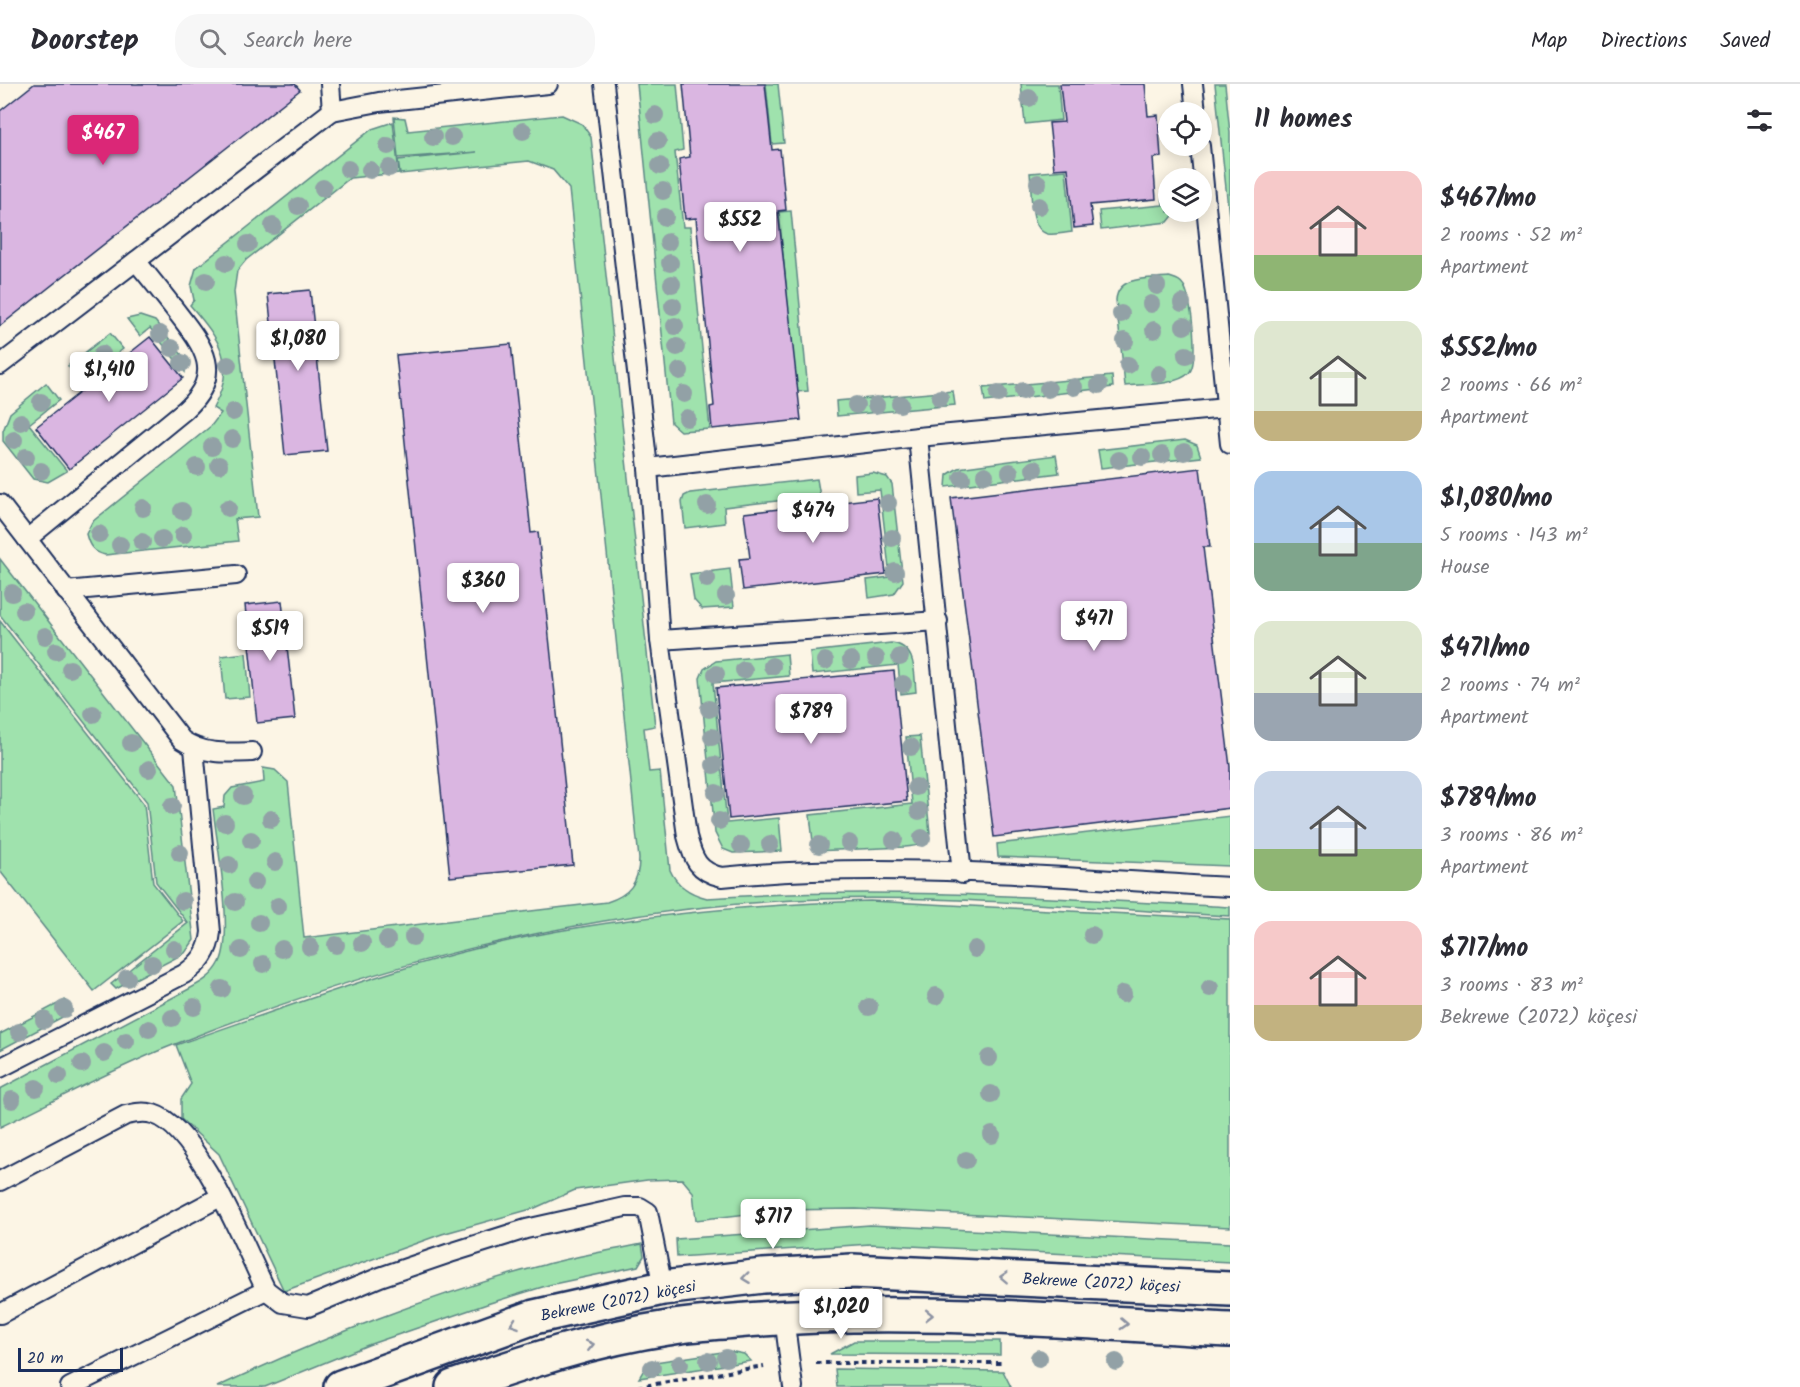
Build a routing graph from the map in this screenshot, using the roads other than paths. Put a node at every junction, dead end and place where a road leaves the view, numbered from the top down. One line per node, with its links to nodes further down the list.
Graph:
1 (330, 84): 6 (lane)
2 (548, 84): 6 (lane)
3 (604, 84): 13 (lane)
4 (1193, 84): 5 (lane)
5 (1195, 102)
6 (332, 111): 8 (lane)
7 (1201, 156): 10 (lane)
8 (136, 261): 9 (lane); 15 (lane)
9 (0, 364)
10 (1228, 419): 11 (lane); 12 (lane)
11 (918, 437): 13 (lane); 18 (lane)
12 (1230, 444)
13 (648, 468): 19 (lane)
14 (0, 504): 15 (lane)
15 (27, 539): 17 (lane)
16 (236, 575): 17 (lane)
17 (66, 591): 20 (lane)
18 (938, 621): 19 (lane); 22 (lane)
19 (660, 640): 22 (lane)
20 (194, 748): 21 (lane); 24 (lane)
21 (252, 752)
22 (962, 873): 23 (lane)
23 (1230, 887)
24 (0, 1068)
25 (0, 1181): 26 (lane)
26 (220, 1197): 29 (lane); 30 (lane)
27 (663, 1288): 28 (main road, Bekrewe (2072) köçesi, one-way to 27); 29 (lane); 34 (main road, Bekrewe (2072) köçesi, one-way to 34)
28 (1230, 1289)
29 (266, 1290): 33 (lane)
30 (0, 1314)
31 (784, 1317): 32 (main road, one-way to 32); 35 (main road, one-way to 31); 36 (lane)
32 (1230, 1330)
33 (70, 1387)
34 (341, 1387)
35 (453, 1387)
36 (793, 1387)

